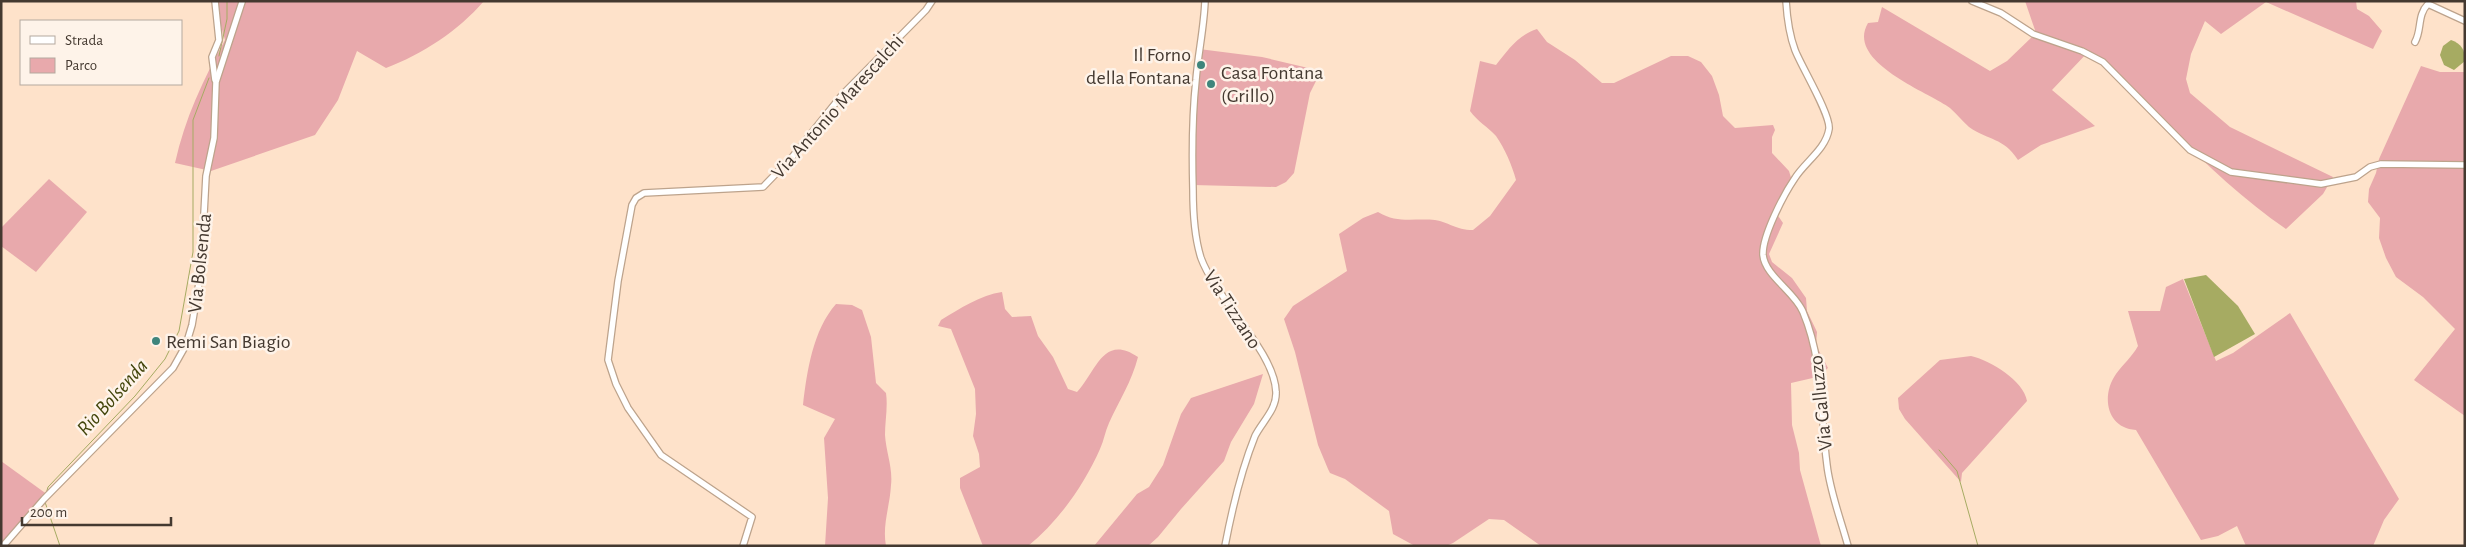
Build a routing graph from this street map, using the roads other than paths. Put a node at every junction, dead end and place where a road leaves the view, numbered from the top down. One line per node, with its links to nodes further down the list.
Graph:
1 (215, 1): 9 (street)
2 (932, 1): 12 (street, Via Antonio Marescalchi)
3 (1205, 1): 13 (street, Via Tizzano)
4 (1786, 1): 14 (street, Via Galluzzo)
5 (1972, 1): 10 (street)
6 (242, 2): 9 (street, Via Bolsenda)
7 (2465, 21): 8 (street)
8 (2415, 42)
9 (216, 82): 11 (street, Via Bolsenda)
10 (2465, 165)
11 (3, 546)
12 (743, 546)
13 (1226, 546)
14 (1848, 546)

